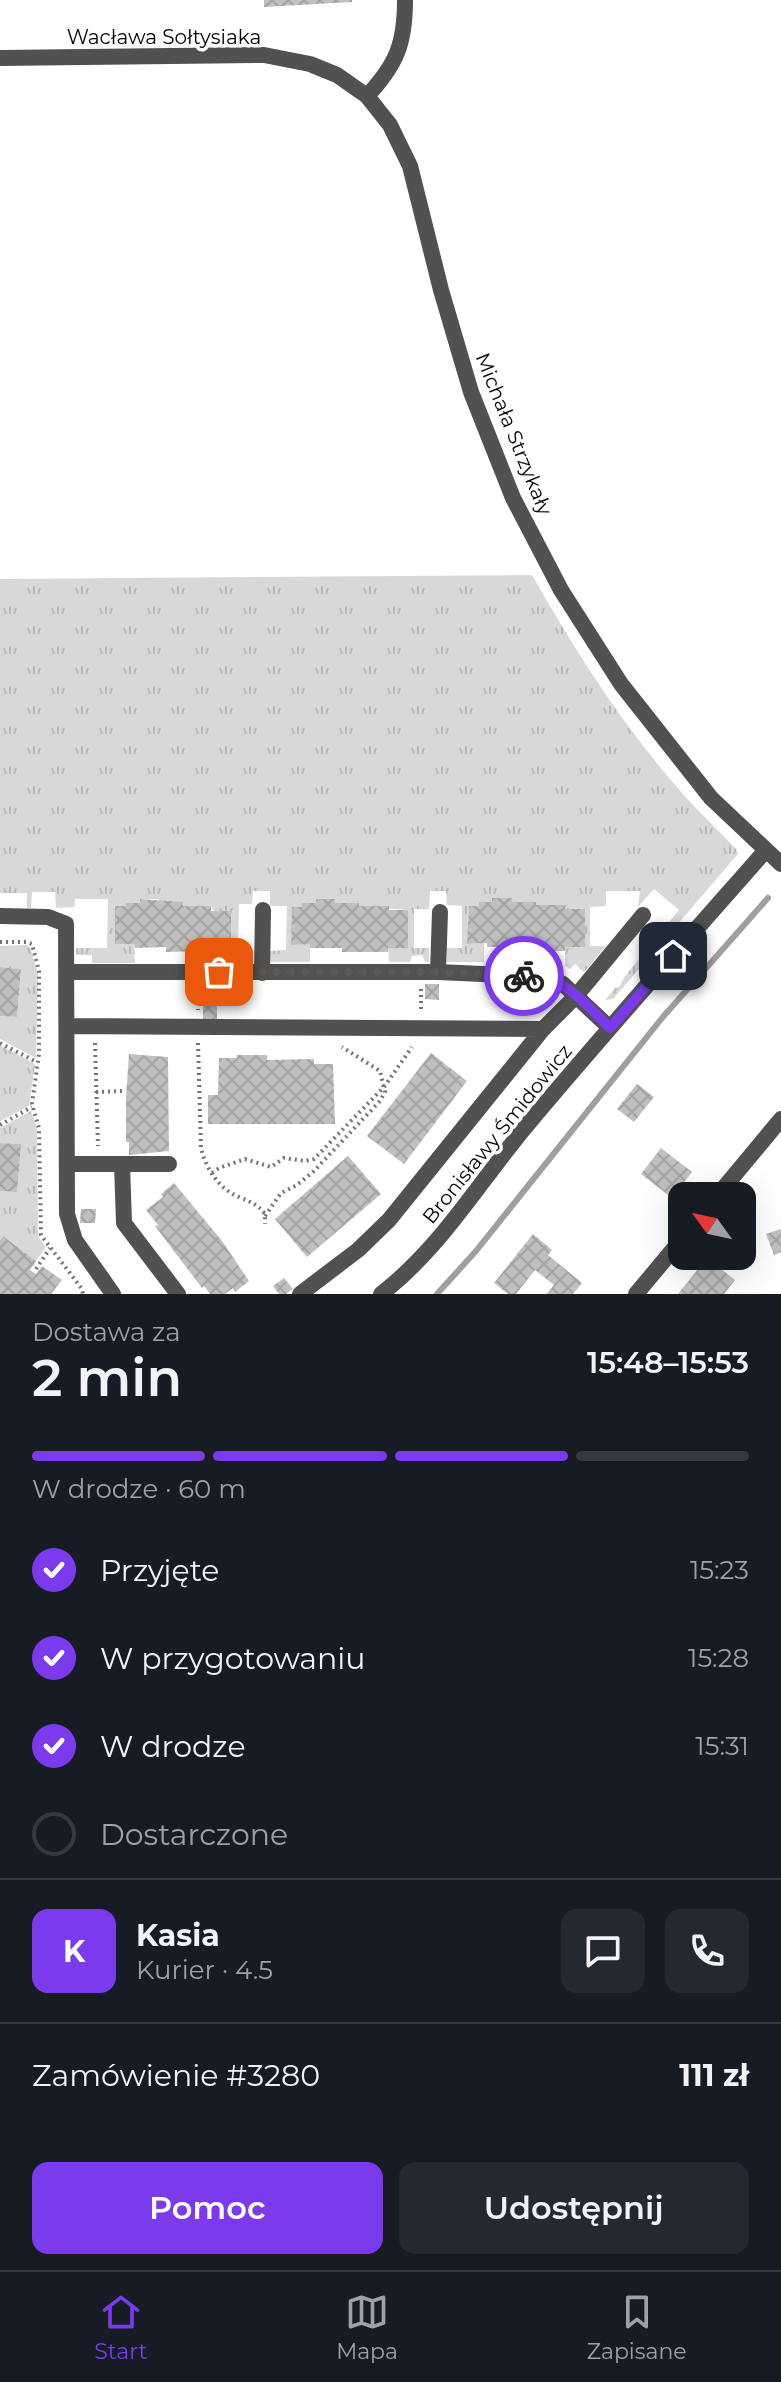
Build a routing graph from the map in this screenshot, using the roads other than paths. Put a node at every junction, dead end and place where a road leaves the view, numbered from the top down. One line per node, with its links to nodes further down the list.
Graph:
1 (405, 0): 3 (street)
2 (0, 58): 3 (street, Wacława Sołtysiaka)
3 (367, 96): 4 (street, Michała Strzykały)
4 (766, 850): 5 (street, Michała Strzykały); 15 (street, Bronisławy Śmidowicz)
5 (781, 864)
6 (263, 910): 12 (street)
7 (440, 912): 11 (street)
8 (643, 915): 13 (street)
9 (0, 916): 10 (street)
10 (67, 972): 12 (street); 14 (street)
11 (438, 972): 12 (street); 13 (street)
12 (262, 973)
13 (576, 996): 15 (street); 16 (street)
14 (68, 1026): 16 (street); 18 (street)
15 (610, 1028): 26 (street, Bronisławy Śmidowicz)
16 (543, 1029): 25 (street)
17 (781, 1119): 21 (street)
18 (67, 1164): 19 (street); 23 (street)
19 (122, 1164): 20 (street); 24 (street)
20 (169, 1164)
21 (729, 1182)
22 (668, 1256): 27 (street)
23 (113, 1294)
24 (178, 1294)
25 (300, 1294)
26 (381, 1294)
27 (636, 1294)

